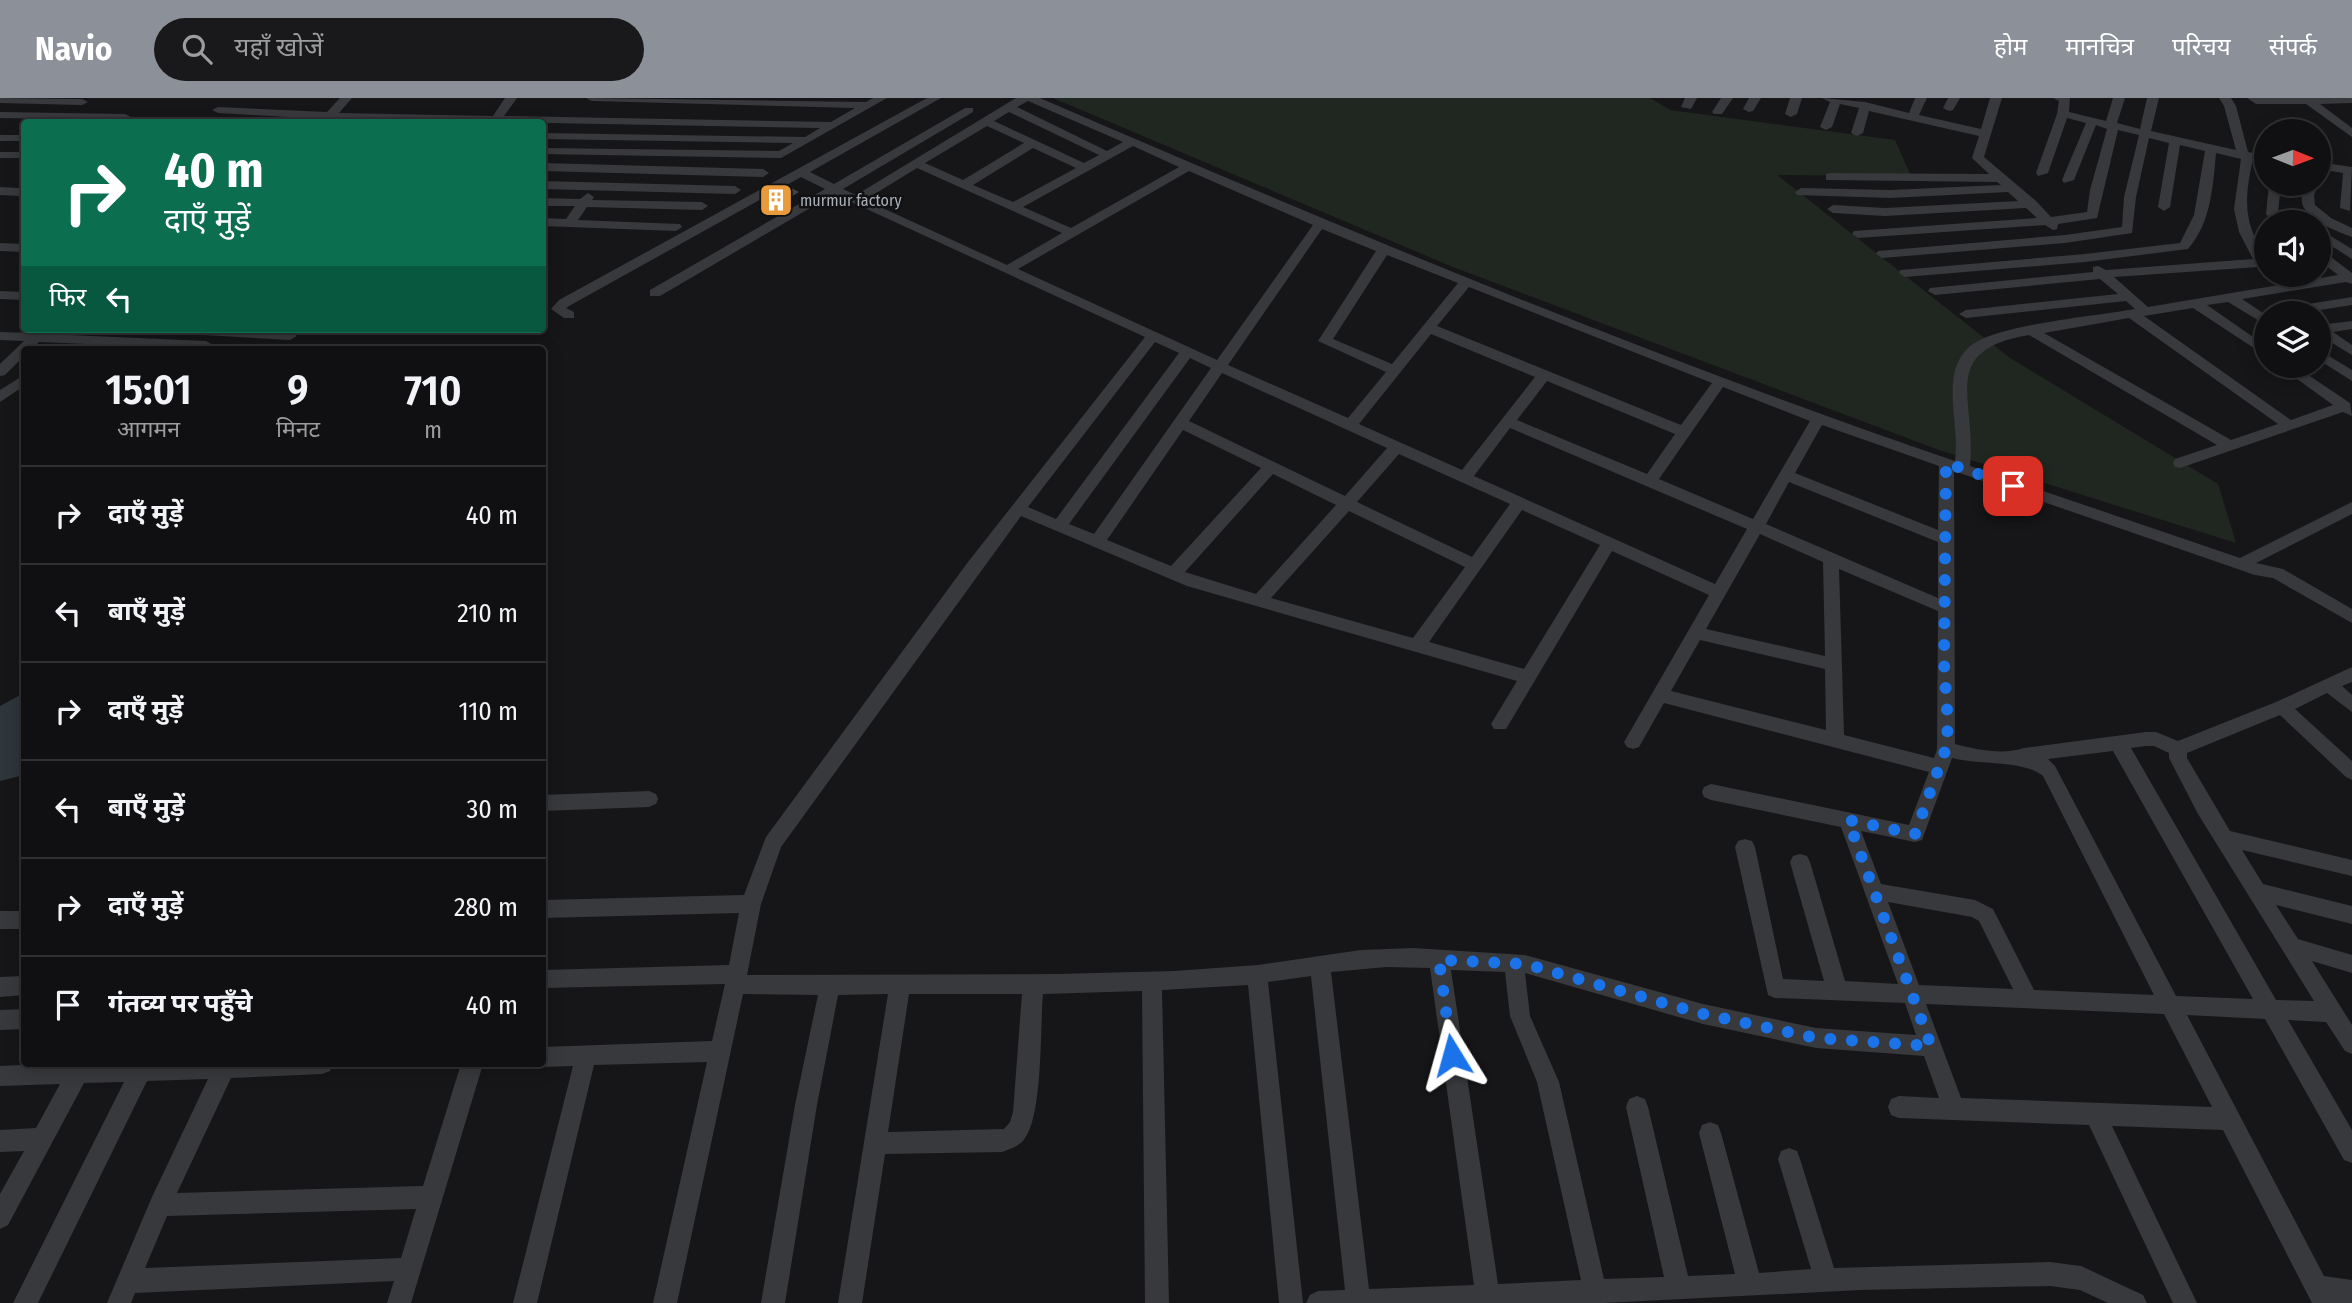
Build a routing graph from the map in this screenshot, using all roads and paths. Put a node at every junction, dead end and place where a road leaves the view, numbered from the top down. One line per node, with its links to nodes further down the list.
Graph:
1 (346, 98): 45 (street)
2 (511, 98): 46 (street)
3 (593, 98): 20 (street)
4 (836, 98): 30 (street)
5 (881, 98): 32 (street)
6 (935, 98): 82 (street)
7 (1024, 98): 34 (street)
8 (1031, 98): 64 (street)
9 (1727, 98): 39 (street)
10 (1755, 98): 35 (street)
11 (1796, 98): 40 (street)
12 (1921, 98): 43 (street)
13 (1996, 98): 55 (street)
14 (2066, 98): 41 (street)
15 (2119, 98): 53 (street)
16 (2153, 98): 56 (street)
17 (2225, 98): 71 (street)
18 (2253, 98): 26 (street)
19 (18, 99): 24 (street); 29 (street); 42 (street)
20 (643, 99): 21 (street); 48 (street)
21 (708, 99): 25 (street)
22 (1832, 99): 33 (street); 52 (street)
23 (2337, 99): 27 (street); 28 (street); 38 (street)
24 (0, 100)
25 (801, 100): 30 (street)
26 (2279, 100): 27 (street)
27 (2308, 100): 57 (street)
28 (2352, 100)
29 (82, 102)
30 (824, 103): 32 (street)
31 (1887, 104): 33 (street); 43 (street)
32 (867, 105): 51 (street)
33 (1865, 105): 54 (street)
34 (1008, 107): 49 (street); 70 (street)
35 (1749, 109)
36 (218, 110): 45 (street)
37 (969, 110): 91 (street)
38 (2352, 111)
39 (1718, 112)
40 (1791, 114)
41 (2063, 114): 50 (street); 83 (street)
42 (0, 115): 44 (street)
43 (1913, 116): 55 (street)
44 (125, 117)
45 (327, 119)
46 (497, 119)
47 (546, 120): 48 (street)
48 (631, 121): 51 (street); 59 (street)
49 (986, 121): 65 (street); 74 (street)
50 (2092, 121): 53 (street); 86 (street)
51 (829, 125): 62 (street)
52 (1826, 127)
53 (2112, 127): 56 (street); 106 (street)
54 (1857, 133)
55 (1983, 133): 85 (street)
56 (2145, 134): 63 (street); 114 (street)
57 (2352, 134)
58 (546, 136): 59 (street)
59 (621, 137): 62 (street); 68 (street)
60 (0, 138): 61 (street)
61 (21, 138)
62 (805, 140): 68 (street)
63 (2175, 141): 66 (street); 103 (street)
64 (1132, 142): 70 (street); 75 (street)
65 (1033, 143): 77 (street); 88 (street)
66 (2211, 149): 71 (street); 121 (street)
67 (546, 152): 68 (street)
68 (613, 152): 79 (street)
69 (20, 155): 73 (street)
70 (1107, 155): 77 (street)
71 (2246, 156): 72 (street); 125 (street)
72 (2254, 157)
73 (1, 162)
74 (915, 163): 88 (street); 97 (street)
75 (1189, 166): 109 (street); 111 (street)
76 (546, 167): 79 (street)
77 (1085, 167): 102 (street)
78 (2331, 168): 80 (street)
79 (604, 169): 81 (street); 89 (street)
80 (2350, 171): 104 (street)
81 (763, 173)
82 (802, 173): 91 (street); 144 (street)
83 (2042, 173)
84 (1830, 177): 85 (street)
85 (2003, 178): 90 (street)
86 (2068, 180)
87 (546, 185): 89 (street)
88 (964, 185): 102 (street)
89 (594, 186): 92 (street); 99 (street)
90 (2013, 188): 95 (street); 100 (street)
91 (834, 189): 97 (street); 132 (street)
92 (735, 190)
93 (0, 191): 94 (street)
94 (19, 192)
95 (1801, 192)
96 (2308, 196): 112 (street)
97 (856, 200): 123 (street)
98 (546, 202): 99 (street)
99 (584, 203): 101 (street); 108 (street)
100 (2032, 204): 105 (street); 106 (street)
101 (702, 206)
102 (1013, 207): 111 (street)
103 (2164, 207)
104 (2346, 208)
105 (1833, 209)
106 (2049, 221): 113 (street); 114 (street)
107 (546, 222): 108 (street)
108 (569, 223): 110 (street)
109 (1320, 223): 118 (street); 162 (street)
110 (676, 227)
111 (1072, 233): 123 (street)
112 (2352, 233)
113 (1858, 234)
114 (2065, 239): 119 (street); 121 (street)
115 (2331, 241): 120 (street)
116 (0, 247): 117 (street)
117 (21, 248)
118 (1384, 250): 128 (street); 163 (street)
119 (1881, 254)
120 (2352, 255)
121 (2085, 258): 124 (street); 125 (street)
122 (2331, 263): 126 (street)
123 (1009, 269): 152 (street)
124 (1905, 273)
125 (2103, 275): 130 (street); 135 (street)
126 (2351, 278): 127 (street)
127 (2331, 279)
128 (1466, 282): 146 (street); 170 (street)
129 (2278, 287): 131 (street)
130 (1935, 291)
131 (2256, 292): 136 (street); 137 (street)
132 (655, 293)
133 (0, 295): 134 (street)
134 (21, 296)
135 (2128, 297): 141 (street); 143 (street)
136 (2229, 297): 139 (street); 142 (street)
137 (2272, 301)
138 (2352, 301): 140 (street)
139 (2196, 304): 141 (street); 155 (street)
140 (2331, 305)
141 (2139, 313): 148 (street); 177 (street)
142 (2254, 313)
143 (1966, 314)
144 (569, 315)
145 (2352, 325): 147 (street)
146 (1429, 328): 163 (street); 166 (street)
147 (2331, 328)
148 (2031, 331): 180 (street); 182 (street)
149 (40, 333): 153 (street); 156 (street); 157 (street)
150 (262, 333): 151 (street)
151 (290, 335)
152 (1154, 335): 159 (street); 189 (street)
153 (0, 336)
154 (2331, 336): 158 (street)
155 (2254, 344)
156 (27, 346)
157 (182, 346)
158 (2351, 349)
159 (1188, 351): 162 (street); 191 (street)
160 (21, 352): 164 (street)
161 (2331, 362): 167 (street)
162 (1220, 365): 175 (street); 176 (street)
163 (1394, 370): 176 (street)
164 (1, 372): 165 (street)
165 (21, 373)
166 (1544, 375): 174 (street); 178 (street)
167 (2352, 377)
168 (2304, 378): 172 (street)
169 (21, 381): 171 (street)
170 (1720, 381): 173 (street); 178 (street)
171 (0, 397)
172 (2350, 405): 177 (street)
173 (1818, 419): 182 (street); 184 (street)
174 (1508, 422): 185 (street); 186 (street)
175 (1180, 423): 183 (street); 194 (street)
176 (1350, 425): 179 (street)
177 (2290, 426): 180 (street)
178 (1684, 432): 186 (street)
179 (1398, 446): 185 (street); 188 (street)
180 (2230, 446): 181 (street)
181 (2180, 463)
182 (1954, 466): 193 (street); 197 (street)
183 (1270, 467): 188 (street); 200 (street)
184 (1786, 475): 192 (street); 193 (street)
185 (1465, 477): 187 (street)
186 (1650, 481): 192 (street)
187 (1521, 502): 195 (street); 198 (street)
188 (1346, 504): 198 (street); 202 (street)
189 (1018, 509): 191 (street); 233 (street)
190 (2349, 510): 197 (street)
191 (1059, 526): 194 (street)
192 (1756, 526): 196 (street); 201 (street)
193 (1944, 538): 203 (street)
194 (1097, 542): 200 (street)
195 (1609, 543): 201 (street); 210 (street)
196 (1831, 558): 203 (street); 208 (street)
197 (2243, 563): 199 (street)
198 (1475, 565): 207 (street)
199 (2261, 571): 204 (street); 205 (street)
200 (1174, 574): 202 (street)
201 (1719, 593): 206 (street)
202 (1259, 601): 207 (street)
203 (1944, 607): 220 (street)
204 (2352, 617)
205 (2352, 629)
206 (1696, 633): 208 (street); 212 (street)
207 (1417, 646): 210 (street)
208 (1832, 664): 218 (street)
209 (2352, 674): 211 (street)
210 (1528, 677): 215 (street)
211 (2329, 685): 213 (street); 214 (street)
212 (1661, 695): 217 (street); 218 (street)
213 (2352, 705)
214 (2282, 707): 219 (street); 222 (street)
215 (1500, 724)
216 (2117, 741): 219 (street); 221 (street); 256 (street)
217 (1633, 742)
218 (1835, 742): 220 (street)
219 (2178, 749): 227 (street)
220 (1942, 758): 221 (street); 226 (street)
221 (2002, 758): 255 (street)
222 (2352, 772)
223 (1710, 792): 226 (street)
224 (649, 799): 225 (street)
225 (546, 803)
226 (1848, 820): 231 (street)
227 (2224, 838): 230 (street); 232 (street)
228 (1745, 847): 252 (street)
229 (1800, 862): 252 (street)
230 (2352, 868)
231 (1874, 891): 253 (street); 254 (street)
232 (2256, 891): 235 (street); 238 (street)
233 (751, 904): 234 (street); 245 (street)
234 (546, 909)
235 (2352, 915)
236 (0, 920): 237 (street)
237 (21, 920)
238 (2291, 946): 242 (street); 257 (street)
239 (1439, 960): 240 (street); 241 (street); 293 (street)
240 (1320, 964): 243 (street); 294 (street)
241 (1514, 964): 261 (street); 290 (street)
242 (2352, 964)
243 (1257, 974): 246 (street); 303 (street)
244 (546, 979): 245 (street)
245 (735, 979): 249 (street); 262 (street)
246 (1152, 981): 247 (street); 302 (street)
247 (1033, 982): 248 (street); 279 (street)
248 (900, 984): 249 (street); 279 (street)
249 (830, 985): 300 (street)
250 (21, 986): 251 (street)
251 (0, 987)
252 (1838, 990): 253 (street)
253 (1911, 993): 254 (street); 261 (street)
254 (2028, 998): 255 (street)
255 (2170, 1004): 256 (street); 275 (street)
256 (2270, 1009): 257 (street); 280 (street)
257 (2332, 1012): 260 (street)
258 (21, 1019): 259 (street)
259 (0, 1020)
260 (2352, 1044)
261 (1931, 1046): 273 (street)
262 (720, 1051): 263 (street); 299 (street)
263 (586, 1056): 264 (street); 298 (street)
264 (546, 1057)
265 (204, 1067): 268 (street)
266 (225, 1067): 283 (street)
267 (471, 1067): 282 (street)
268 (141, 1070): 269 (street); 295 (street)
269 (78, 1073): 270 (street); 277 (street)
270 (0, 1076)
271 (1637, 1107): 289 (street)
272 (1899, 1107): 273 (street)
273 (1954, 1109): 274 (street)
274 (2095, 1114): 275 (street); 306 (street)
275 (2230, 1119): 292 (street)
276 (1710, 1133): 288 (street)
277 (41, 1139): 278 (street); 284 (street)
278 (0, 1141)
279 (875, 1143): 301 (street)
280 (2352, 1152)
281 (1789, 1159): 286 (street)
282 (431, 1196): 283 (street); 285 (street)
283 (160, 1205): 287 (street)
284 (1, 1212)
285 (409, 1269): 287 (street); 297 (street)
286 (1826, 1280): 288 (street); 305 (street)
287 (130, 1281): 296 (street)
288 (1750, 1285): 289 (street)
289 (1679, 1289): 290 (street)
290 (1595, 1290): 293 (street)
291 (2352, 1292): 292 (street)
292 (2321, 1295)
293 (1488, 1297): 294 (street)
294 (1358, 1301): 304 (street)
295 (25, 1303)
296 (120, 1303)
297 (399, 1303)
298 (525, 1303)
299 (665, 1303)
300 (773, 1303)
301 (850, 1303)
302 (1157, 1303)
303 (1291, 1303)
304 (1318, 1303)
305 (2135, 1303)
306 (2185, 1303)

